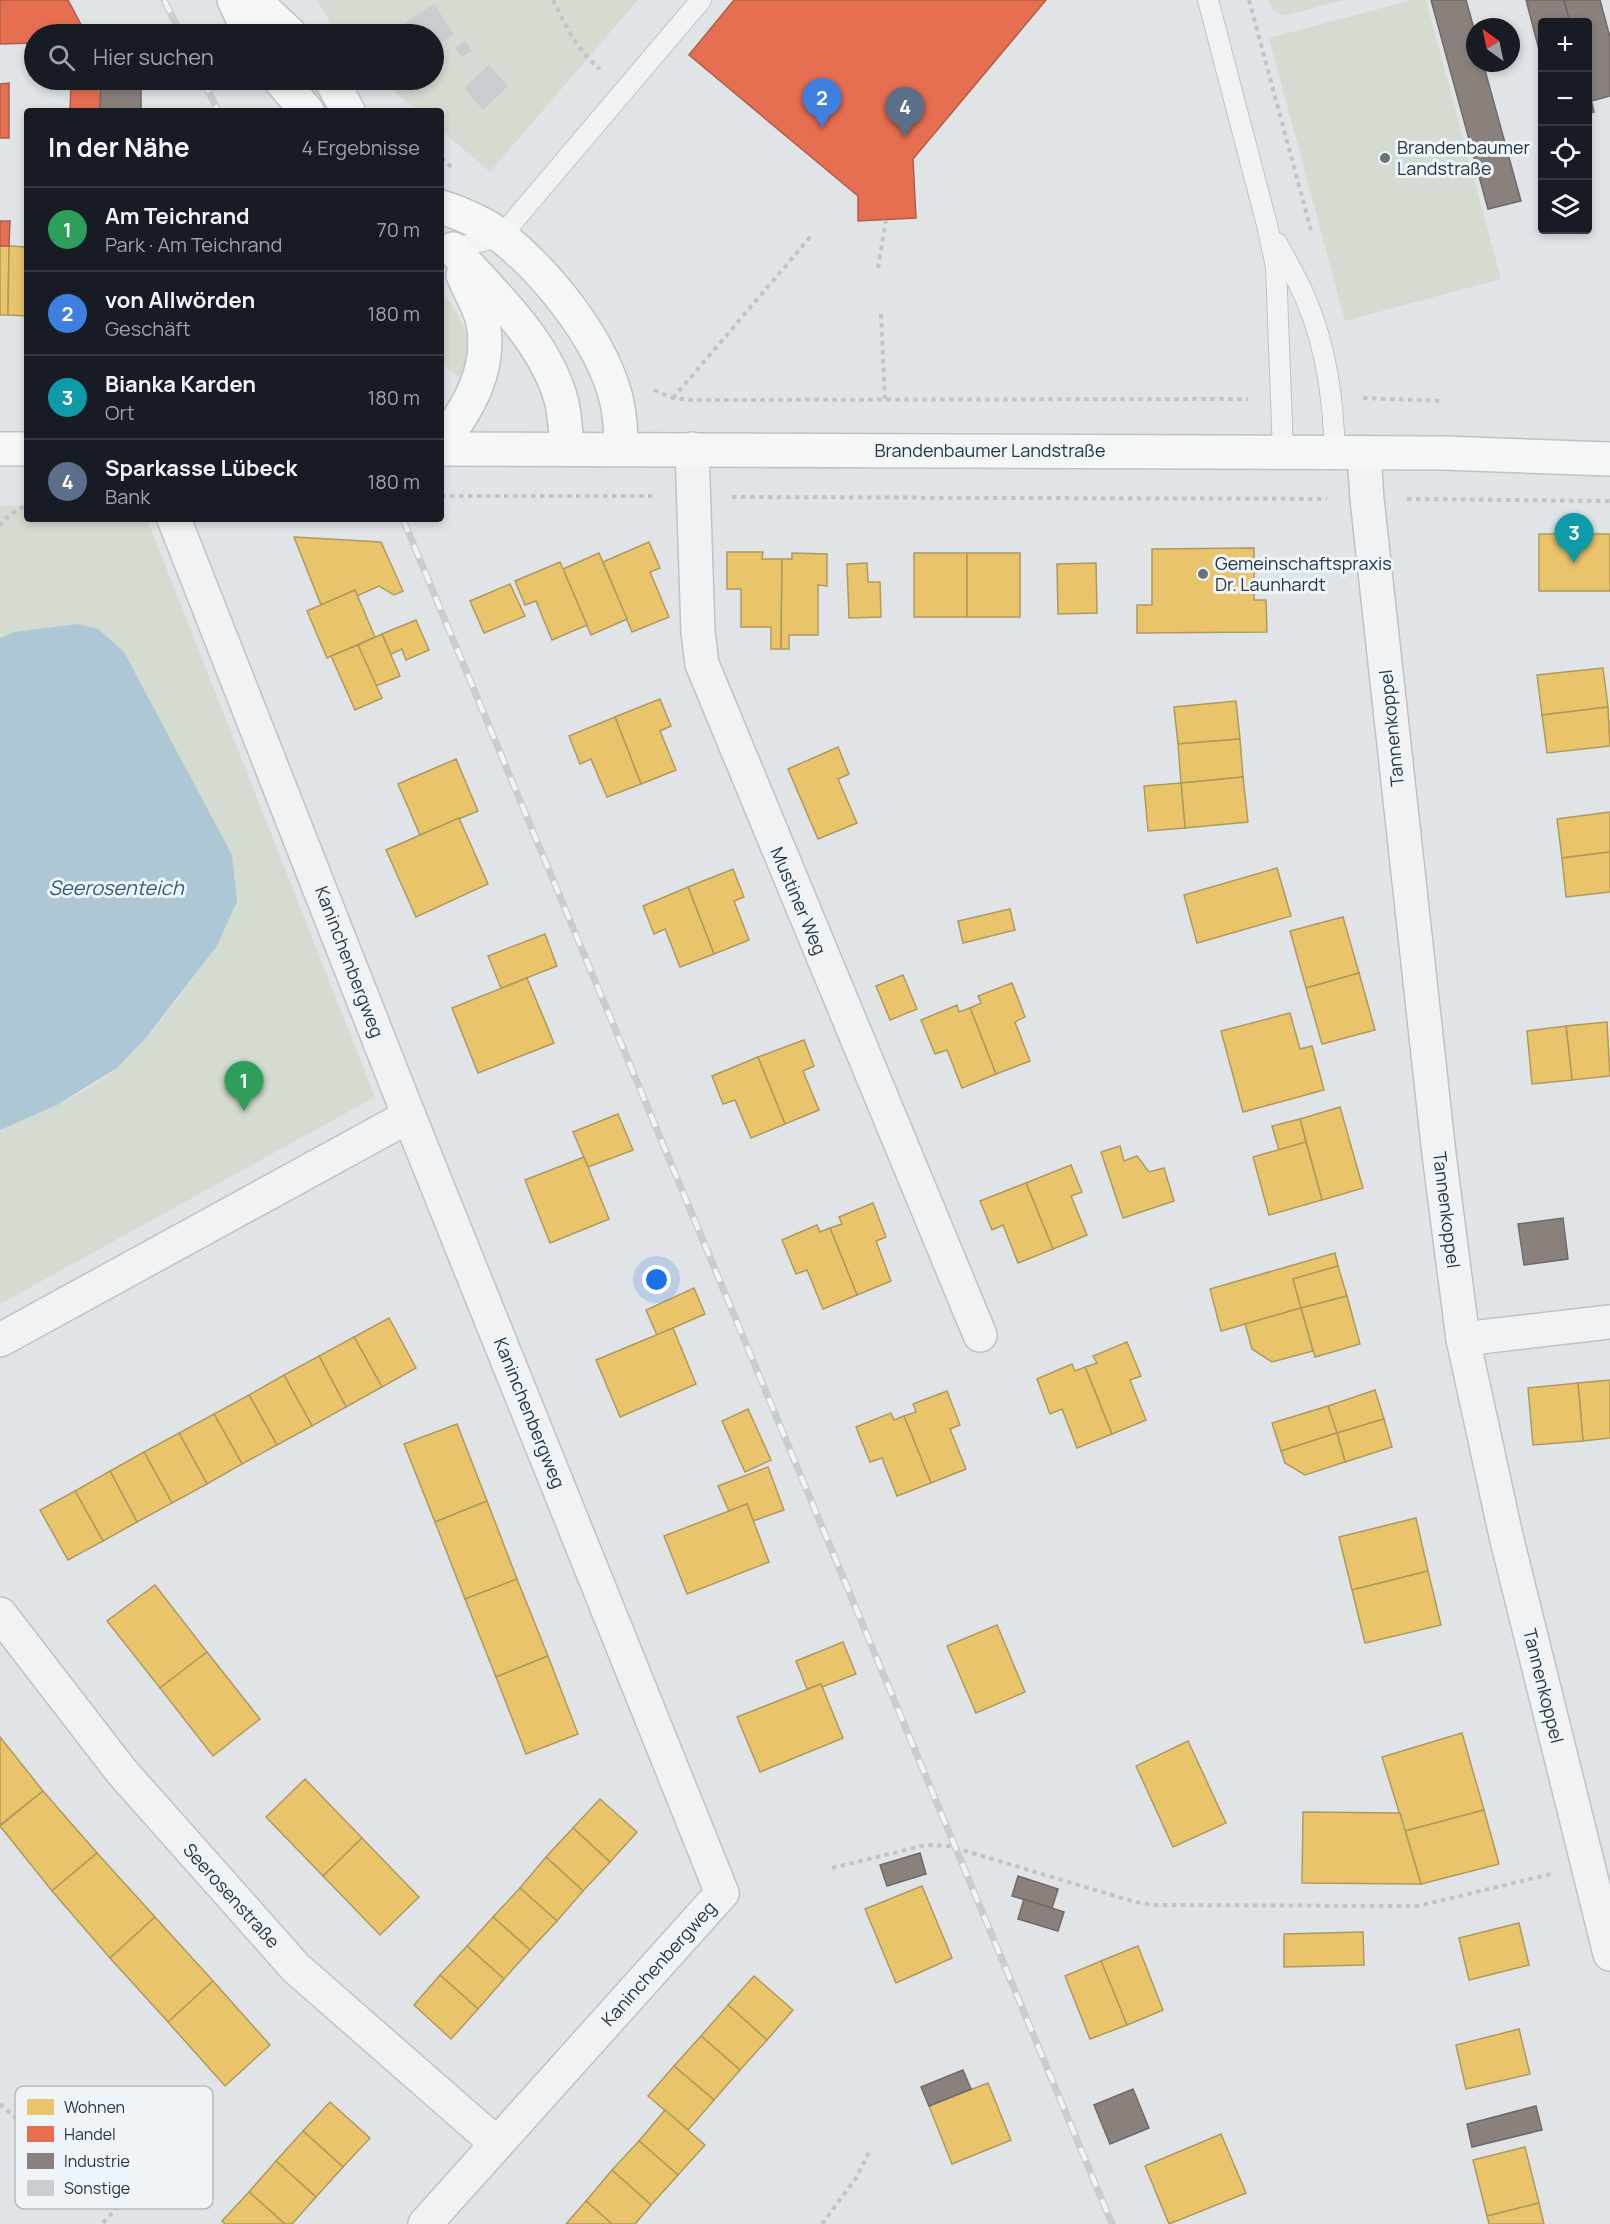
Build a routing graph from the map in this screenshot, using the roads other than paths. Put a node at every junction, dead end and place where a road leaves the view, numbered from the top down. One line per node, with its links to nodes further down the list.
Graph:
1 (234, 0): 5 (main road)
2 (254, 0): 6 (main road)
3 (701, 0): 13 (lane)
4 (1208, 0): 12 (lane)
5 (245, 24)
6 (279, 24)
7 (288, 90): 9 (main road)
8 (336, 90): 10 (main road)
9 (305, 108)
10 (346, 108)
11 (444, 208): 13 (main road)
12 (1267, 225): 22 (lane); 23 (lane)
13 (501, 236): 14 (lane); 20 (main road)
14 (447, 238): 15 (main road); 19 (main road)
15 (444, 440)
16 (24, 448): 17 (main road)
17 (0, 449)
18 (444, 449): 19 (main road, Brandenbaumer Landstraße)
19 (567, 449): 20 (main road, Brandenbaumer Landstraße)
20 (621, 449): 21 (main road, Brandenbaumer Landstraße)
21 (692, 449): 22 (main road, Brandenbaumer Landstraße); 28 (street, Mustiner Weg)
22 (1283, 452): 23 (main road, Brandenbaumer Landstraße)
23 (1350, 453): 24 (main road, Brandenbaumer Landstraße); 29 (street, Tannenkoppel)
24 (1610, 459)
25 (175, 522): 26 (street, Kaninchenbergweg)
26 (409, 1116): 30 (street); 34 (street, Kaninchenbergweg)
27 (1610, 1322): 29 (street)
28 (980, 1335)
29 (1463, 1339): 32 (street, Tannenkoppel)
30 (0, 1340)
31 (0, 1614): 34 (street, Seerosenstraße)
32 (1605, 1913): 33 (street, Tannenkoppel)
33 (1610, 1954)
34 (497, 2144): 35 (street, Kaninchenbergweg)
35 (425, 2224)

